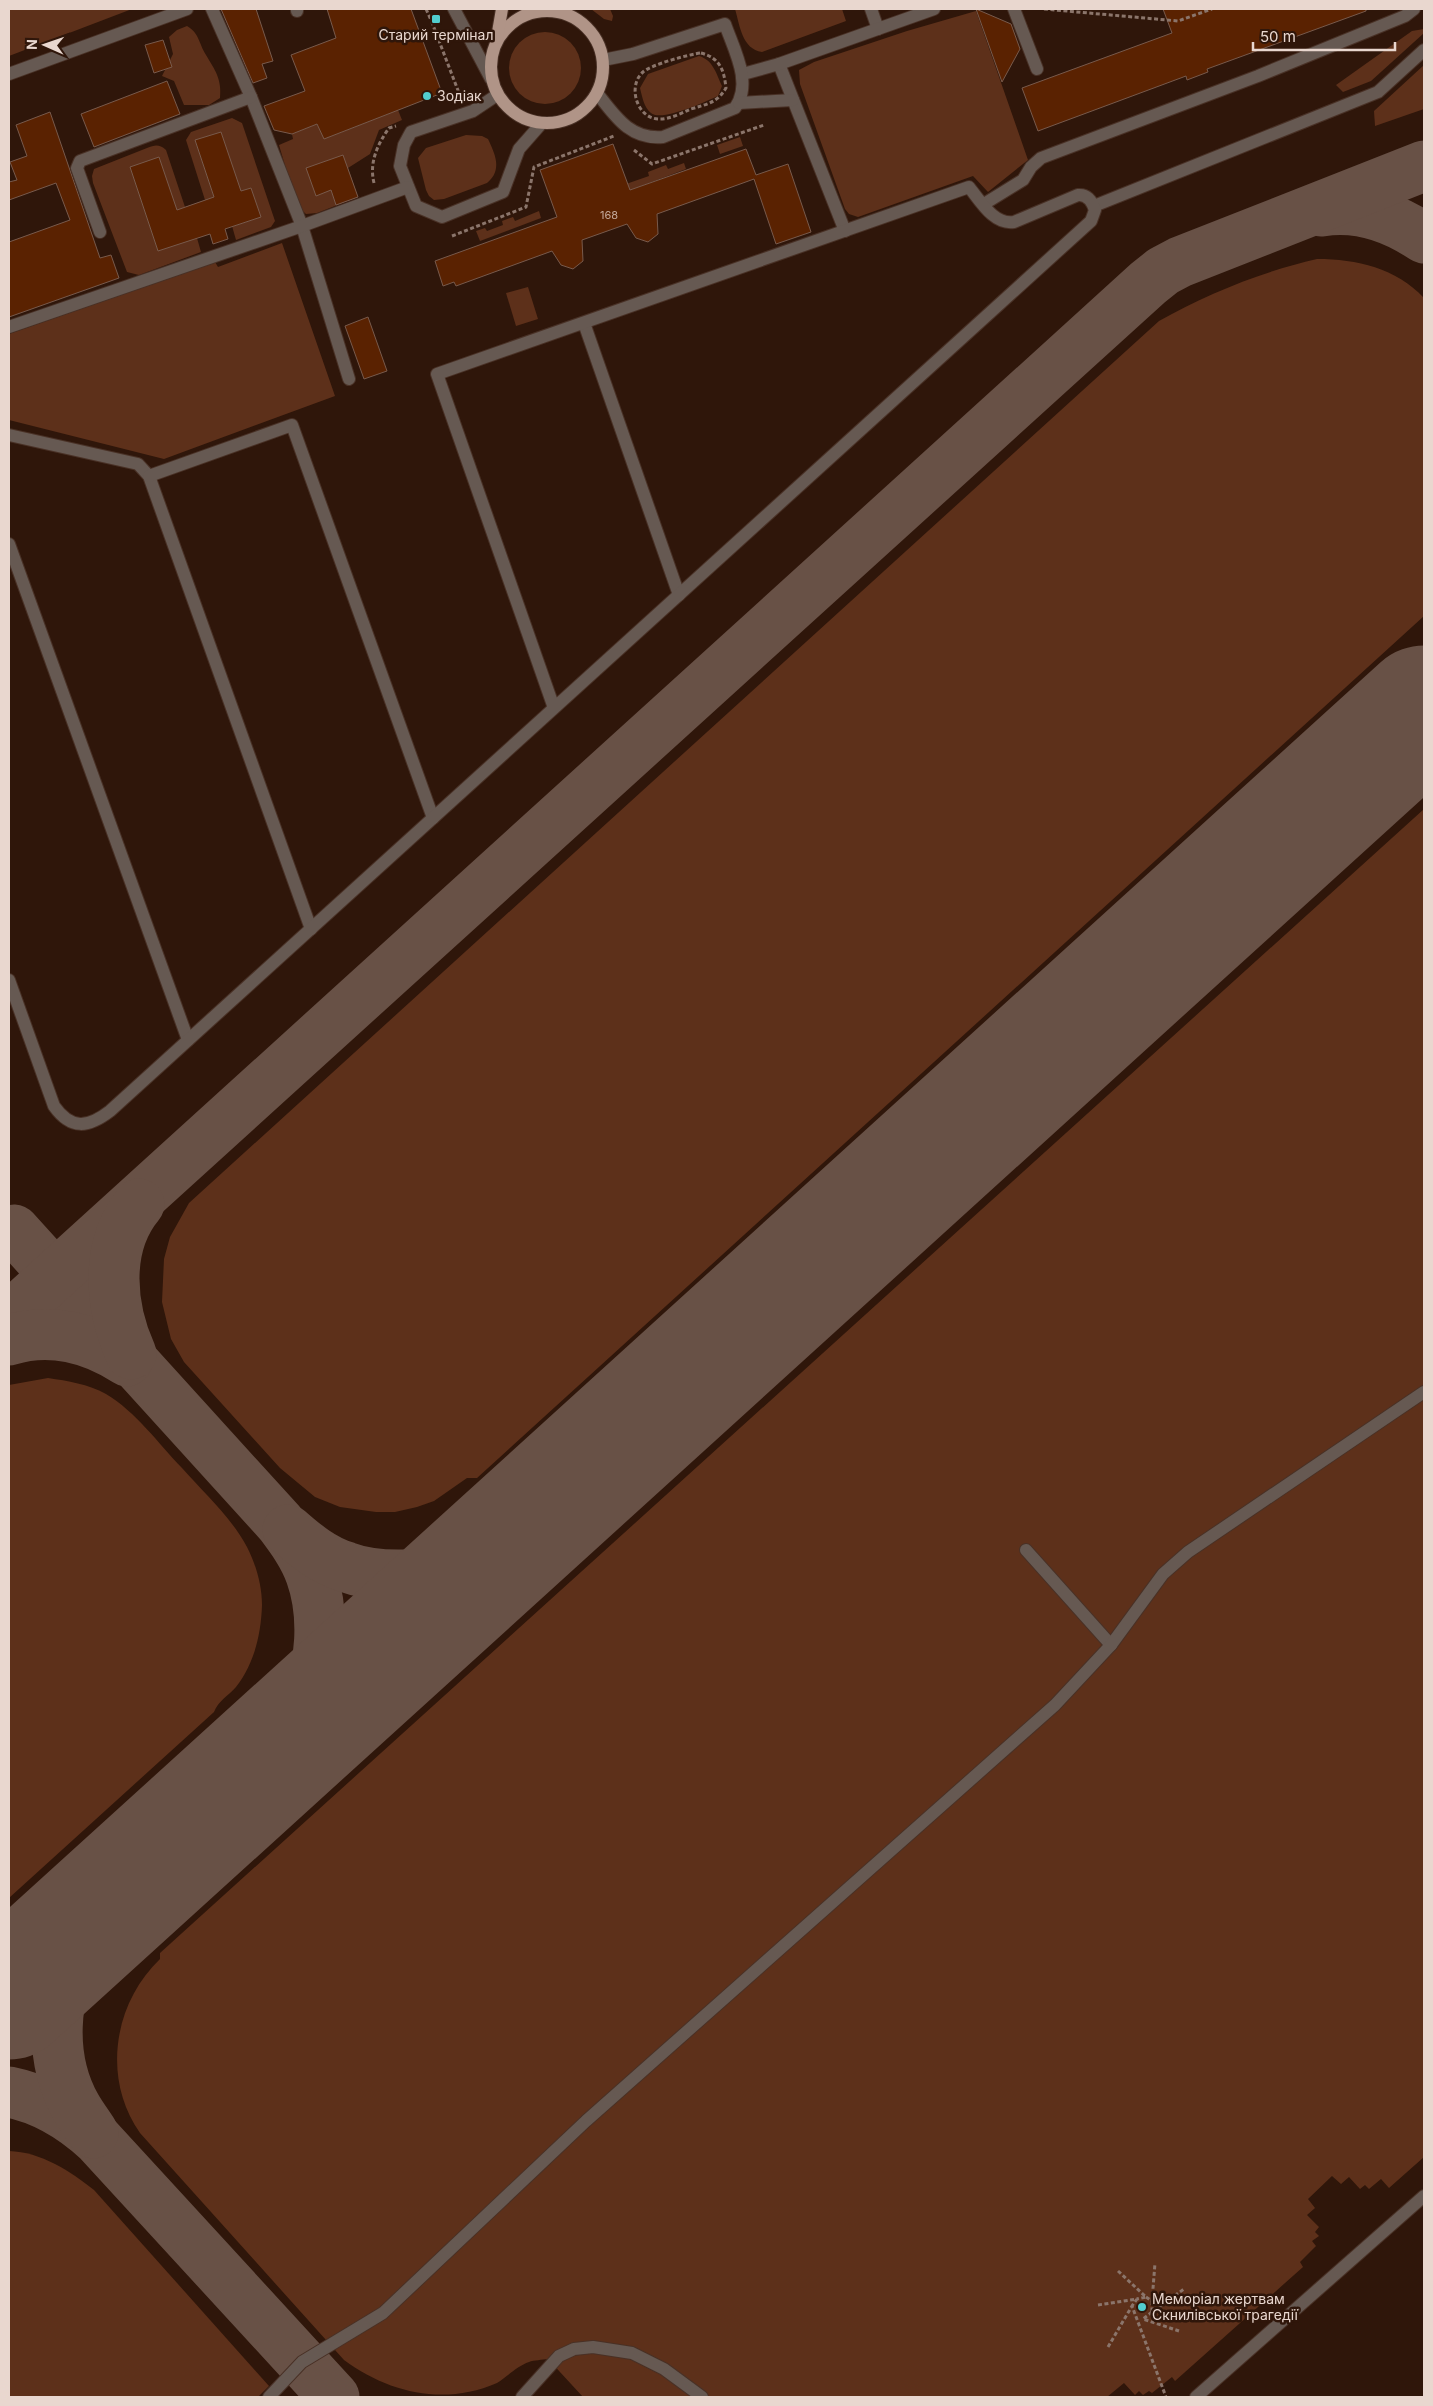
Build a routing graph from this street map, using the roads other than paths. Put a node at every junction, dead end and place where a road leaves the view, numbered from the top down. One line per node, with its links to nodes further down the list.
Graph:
1 (187, 9): 17 (lane)
2 (212, 9): 22 (lane)
3 (454, 9): 19 (lane)
4 (502, 9): 12 (main road)
5 (557, 9): 10 (main road)
6 (871, 9): 11 (lane)
7 (934, 9): 11 (lane)
8 (1014, 9): 16 (lane)
9 (1414, 9): 27 (lane)
10 (574, 18): 12 (main road); 14 (main road)
11 (878, 29): 15 (lane)
12 (496, 42): 19 (main road)
13 (1424, 50): 28 (lane)
14 (602, 60): 18 (lane); 20 (main road)
15 (779, 64): 18 (lane); 23 (lane)
16 (1037, 69)
17 (9, 74)
18 (743, 74): 24 (lane)
19 (491, 79): 21 (main road)
20 (597, 92): 24 (lane); 25 (main road)
21 (497, 95): 25 (main road); 26 (lane)
22 (251, 97): 29 (lane); 31 (lane)
23 (793, 100): 24 (lane); 30 (lane)
24 (739, 103)
25 (541, 124): 26 (lane)
26 (408, 187): 29 (lane)
27 (984, 204): 28 (lane); 30 (lane)
28 (1094, 206): 38 (lane)
29 (302, 226): 33 (lane); 34 (lane)
30 (845, 231): 32 (lane)
31 (100, 232)
32 (584, 323): 38 (lane); 39 (lane)
33 (9, 327)
34 (349, 379)
35 (9, 434): 36 (lane)
36 (149, 476): 40 (lane); 41 (lane)
37 (9, 544): 43 (lane)
38 (679, 595): 39 (lane)
39 (554, 708): 40 (lane)
40 (433, 818): 41 (lane)
41 (311, 928): 43 (lane)
42 (9, 980): 43 (lane)
43 (188, 1040)
44 (1424, 1392): 46 (lane)
45 (1026, 1550): 46 (lane)
46 (1111, 1645): 48 (lane)
47 (1424, 2196): 51 (lane)
48 (269, 2397)
49 (522, 2397): 50 (lane)
50 (702, 2397)
51 (1196, 2397)

